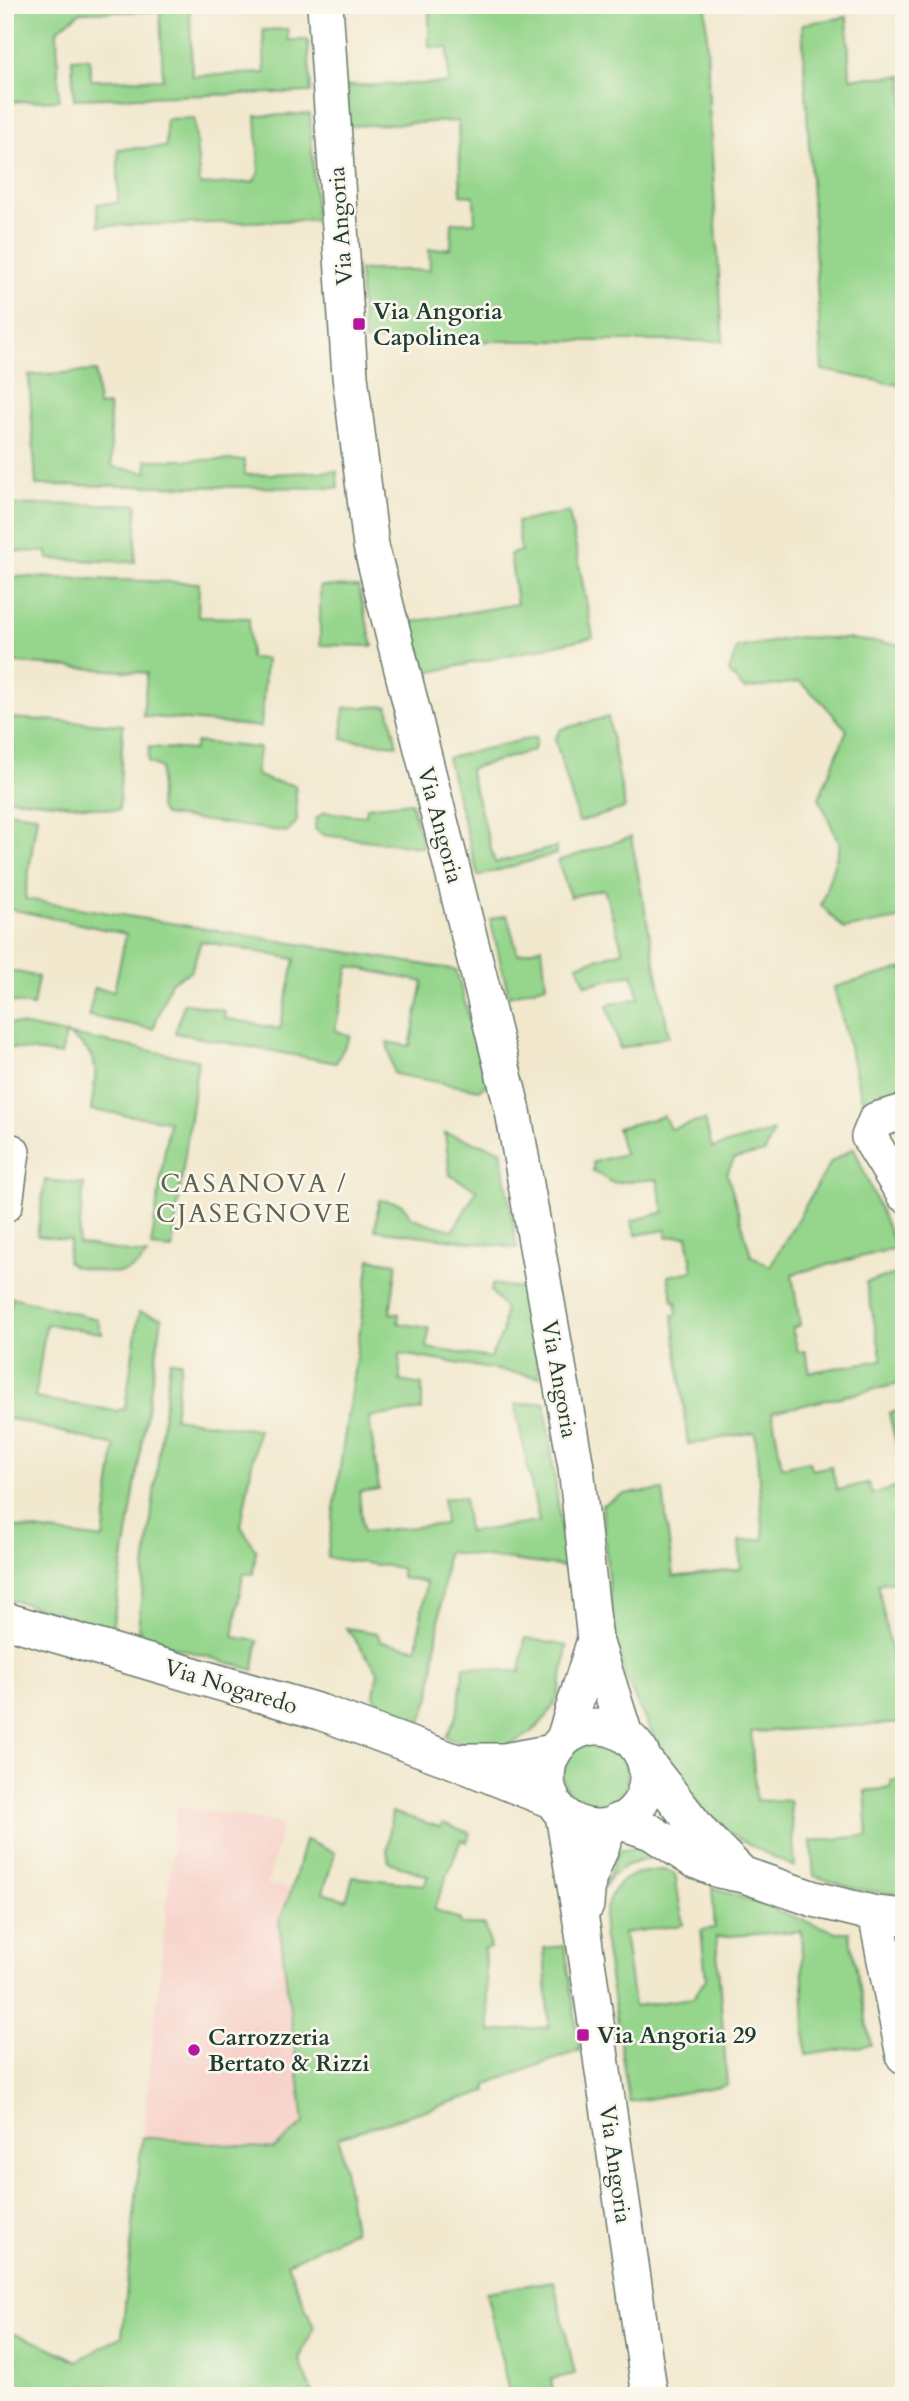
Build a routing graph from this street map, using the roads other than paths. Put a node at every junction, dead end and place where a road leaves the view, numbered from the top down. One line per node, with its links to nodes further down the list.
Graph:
1 (325, 5): 7 (street, Via Angoria)
2 (904, 1112): 4 (street)
3 (12, 1152): 5 (street)
4 (904, 1194)
5 (5, 1204)
6 (5, 1620): 10 (street, Via Nogaredo)
7 (595, 1640): 8 (street, Via Angoria); 9 (street, Via Angoria)
8 (559, 1746): 9 (street); 10 (street, Via Nogaredo); 11 (street)
9 (635, 1748): 12 (street); 13 (street)
10 (454, 1761): 11 (street, Via Nogaredo)
11 (558, 1807): 12 (street); 15 (street, Via Angoria)
12 (614, 1823): 13 (street); 15 (street, Via Angoria)
13 (744, 1875): 14 (street)
14 (890, 1916): 16 (street)
15 (583, 1933): 17 (street, Via Angoria)
16 (904, 2056)
17 (650, 2396)

